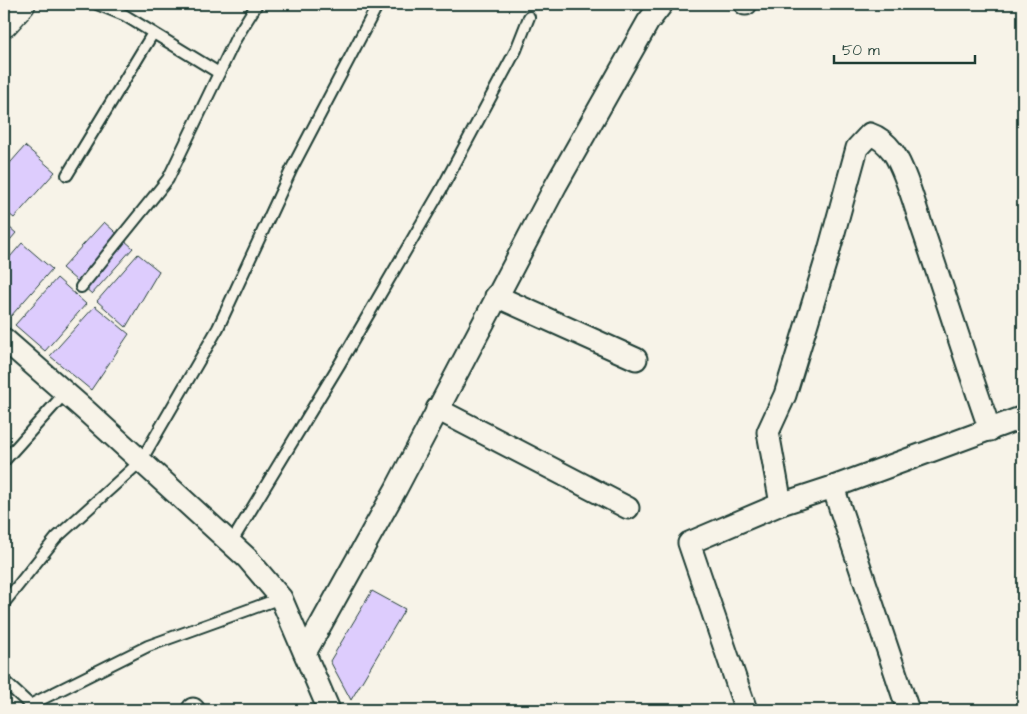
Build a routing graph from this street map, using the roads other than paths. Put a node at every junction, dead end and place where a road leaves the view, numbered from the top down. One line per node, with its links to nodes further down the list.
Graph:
1 (21, 4): 7 (street)
2 (97, 4): 8 (lane)
3 (257, 4): 9 (lane)
4 (378, 4): 19 (lane)
5 (662, 4): 12 (street)
6 (528, 17): 24 (lane)
7 (4, 23)
8 (152, 33): 9 (lane); 10 (lane)
9 (219, 73): 11 (lane)
10 (67, 175)
11 (81, 287)
12 (496, 296): 14 (street); 16 (street)
13 (4, 339): 15 (street)
14 (636, 359)
15 (65, 393): 19 (street); 20 (lane)
16 (437, 409): 23 (street); 27 (street)
17 (1023, 418): 18 (street)
18 (990, 430): 21 (street); 22 (street)
19 (141, 461): 24 (street); 26 (lane)
20 (4, 462)
21 (833, 487): 22 (street); 31 (street)
22 (781, 504): 30 (street)
23 (628, 508)
24 (231, 543): 25 (street)
25 (281, 598): 27 (street); 28 (lane)
26 (4, 603)
27 (305, 653): 29 (street)
28 (4, 681)
29 (329, 710)
30 (746, 710)
31 (908, 710)

